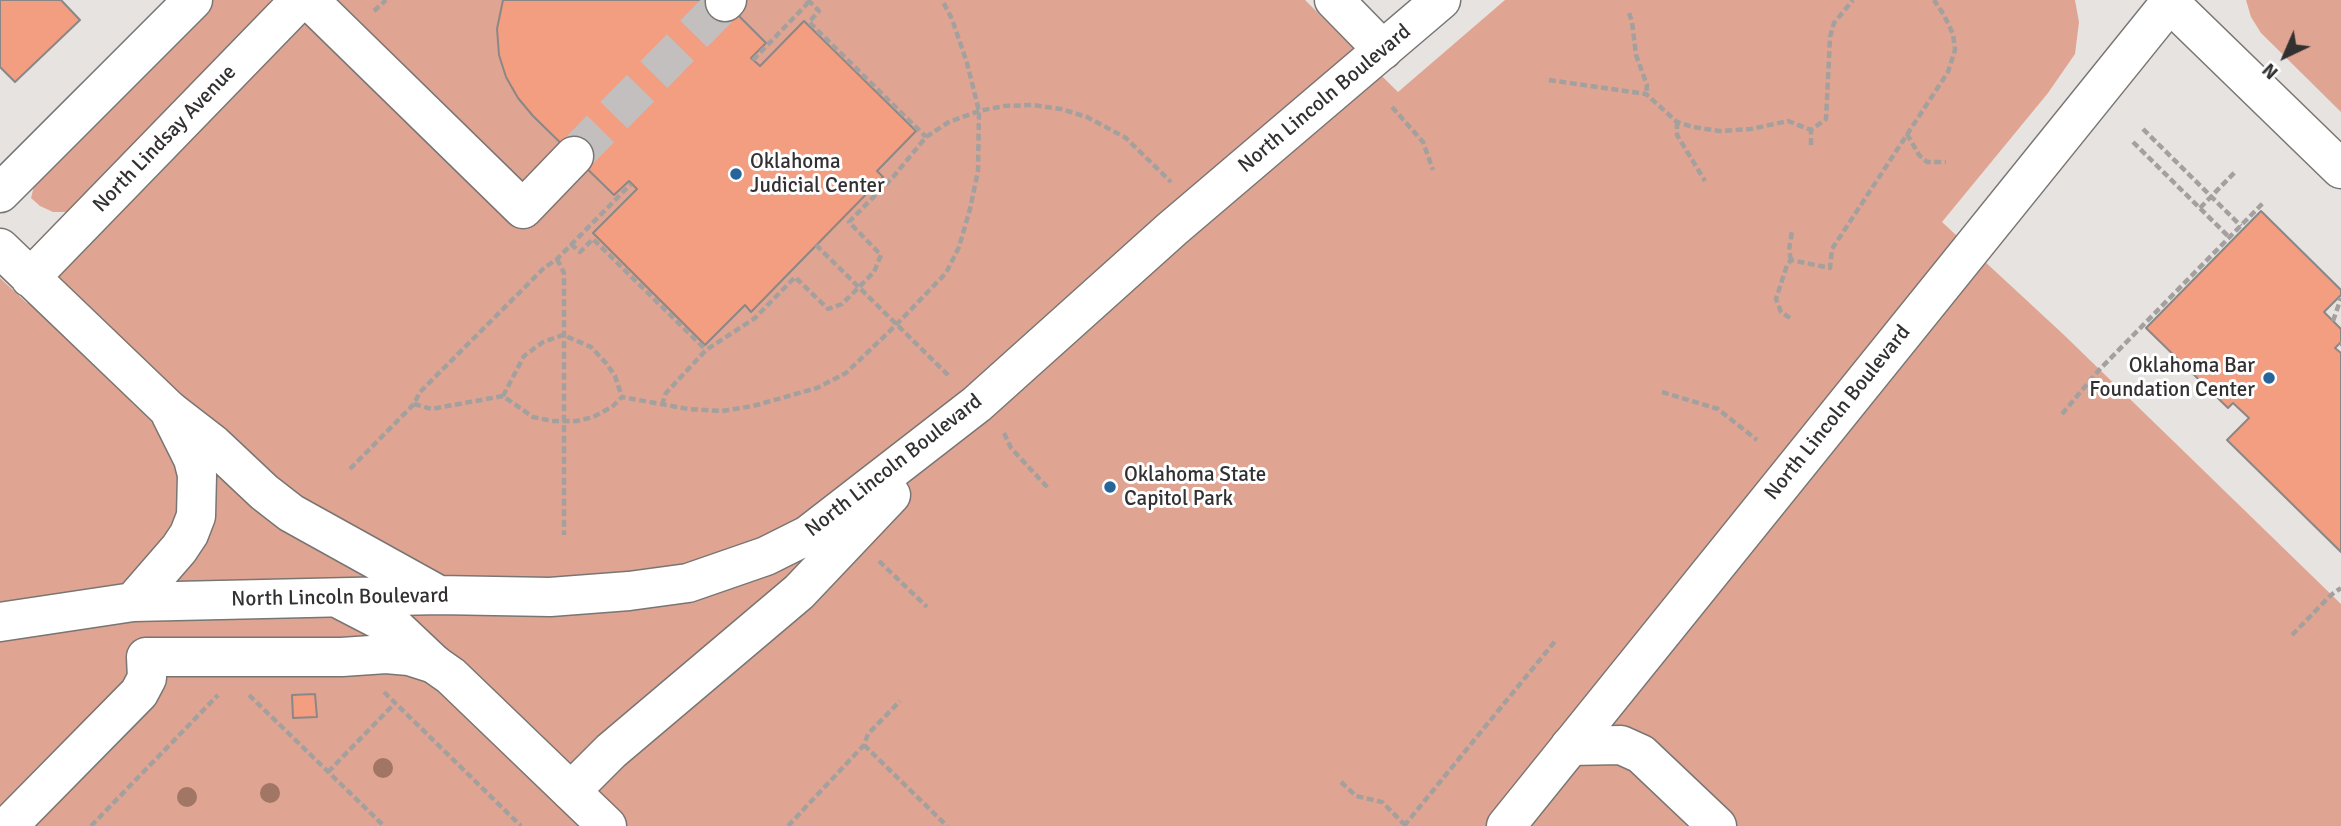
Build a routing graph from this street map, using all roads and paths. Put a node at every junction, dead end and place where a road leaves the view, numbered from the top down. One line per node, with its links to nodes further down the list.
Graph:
1 (193, 0): 32 (main road)
2 (300, 0): 45 (main road, North Lindsay Avenue)
3 (309, 0): 25 (main road)
4 (809, 0): 13 (path); 22 (path)
5 (942, 0): 17 (path)
6 (1334, 0): 12 (main road)
7 (1441, 0): 12 (main road, North Lincoln Boulevard)
8 (1853, 0): 20 (path)
9 (1934, 0): 21 (path)
10 (2169, 1): 27 (main road); 82 (main road, North Lincoln Boulevard)
11 (1629, 13): 15 (path)
12 (1383, 50): 36 (main road, North Lincoln Boulevard)
13 (753, 60)
14 (1549, 80): 15 (path)
15 (1646, 94): 18 (path)
16 (1392, 107): 28 (path)
17 (979, 111): 22 (path); 36 (path); 50 (path)
18 (1677, 122): 20 (path); 30 (path)
19 (2143, 129): 33 (path)
20 (1811, 130): 24 (path)
21 (1908, 134): 26 (path); 44 (path)
22 (926, 137): 46 (path)
23 (2133, 142): 35 (path)
24 (1811, 145)
25 (574, 156)
26 (1946, 162)
27 (2341, 169)
28 (1433, 170)
29 (2235, 172): 33 (path)
30 (1705, 181)
31 (631, 184): 40 (path)
32 (0, 192)
33 (2212, 197): 35 (path); 37 (path)
34 (2264, 202): 37 (path)
35 (2200, 208): 39 (path)
36 (1195, 209): 53 (main road, North Lincoln Boulevard)
37 (2241, 226): 39 (path)
38 (1792, 231): 44 (path)
39 (2230, 237): 60 (path)
40 (571, 244): 43 (path); 52 (path)
41 (816, 245): 46 (path)
42 (0, 248): 45 (main road)
43 (557, 259): 51 (path); 57 (path)
44 (1791, 260): 48 (path)
45 (30, 278): 59 (main road)
46 (859, 287): 50 (path); 52 (path)
47 (2341, 298): 49 (path)
48 (1790, 318)
49 (2333, 321)
50 (897, 324): 53 (path); 58 (path)
51 (563, 335): 55 (path); 56 (path); 61 (path)
52 (706, 350): 58 (path)
53 (964, 391): 69 (main road, North Lincoln Boulevard); 85 (main road)
54 (1662, 392): 63 (path)
55 (503, 396): 57 (path); 61 (path)
56 (622, 397): 58 (path); 61 (path)
57 (414, 404): 64 (path)
58 (662, 405)
59 (169, 410): 69 (main road); 71 (main road)
60 (2062, 414)
61 (564, 421): 66 (path)
62 (1003, 433): 65 (path)
63 (1756, 440)
64 (350, 469)
65 (1048, 488)
66 (564, 535)
67 (873, 555): 72 (path)
68 (2341, 588): 74 (path)
69 (439, 595): 70 (main road, North Lincoln Boulevard)
70 (336, 598): 71 (main road, North Lincoln Boulevard); 78 (main road)
71 (133, 602): 73 (main road, North Lincoln Boulevard)
72 (927, 607)
73 (0, 622)
74 (2292, 635)
75 (1556, 640): 93 (path)
76 (368, 656): 77 (main road); 78 (main road); 80 (path)
77 (241, 664): 83 (path); 87 (main road); 88 (path)
78 (433, 664): 85 (main road)
79 (900, 701): 81 (path)
80 (395, 703): 83 (path); 89 (path)
81 (864, 745): 91 (path); 92 (path)
82 (1570, 746): 94 (main road, North Lincoln Boulevard); 95 (main road)
83 (328, 772): 86 (path)
84 (1340, 782): 93 (path)
85 (571, 791): 90 (main road)
86 (380, 825)
87 (8, 826)
88 (91, 826)
89 (521, 826)
90 (607, 826)
91 (788, 826)
92 (947, 826)
93 (1405, 826)
94 (1506, 826)
95 (1717, 826)

